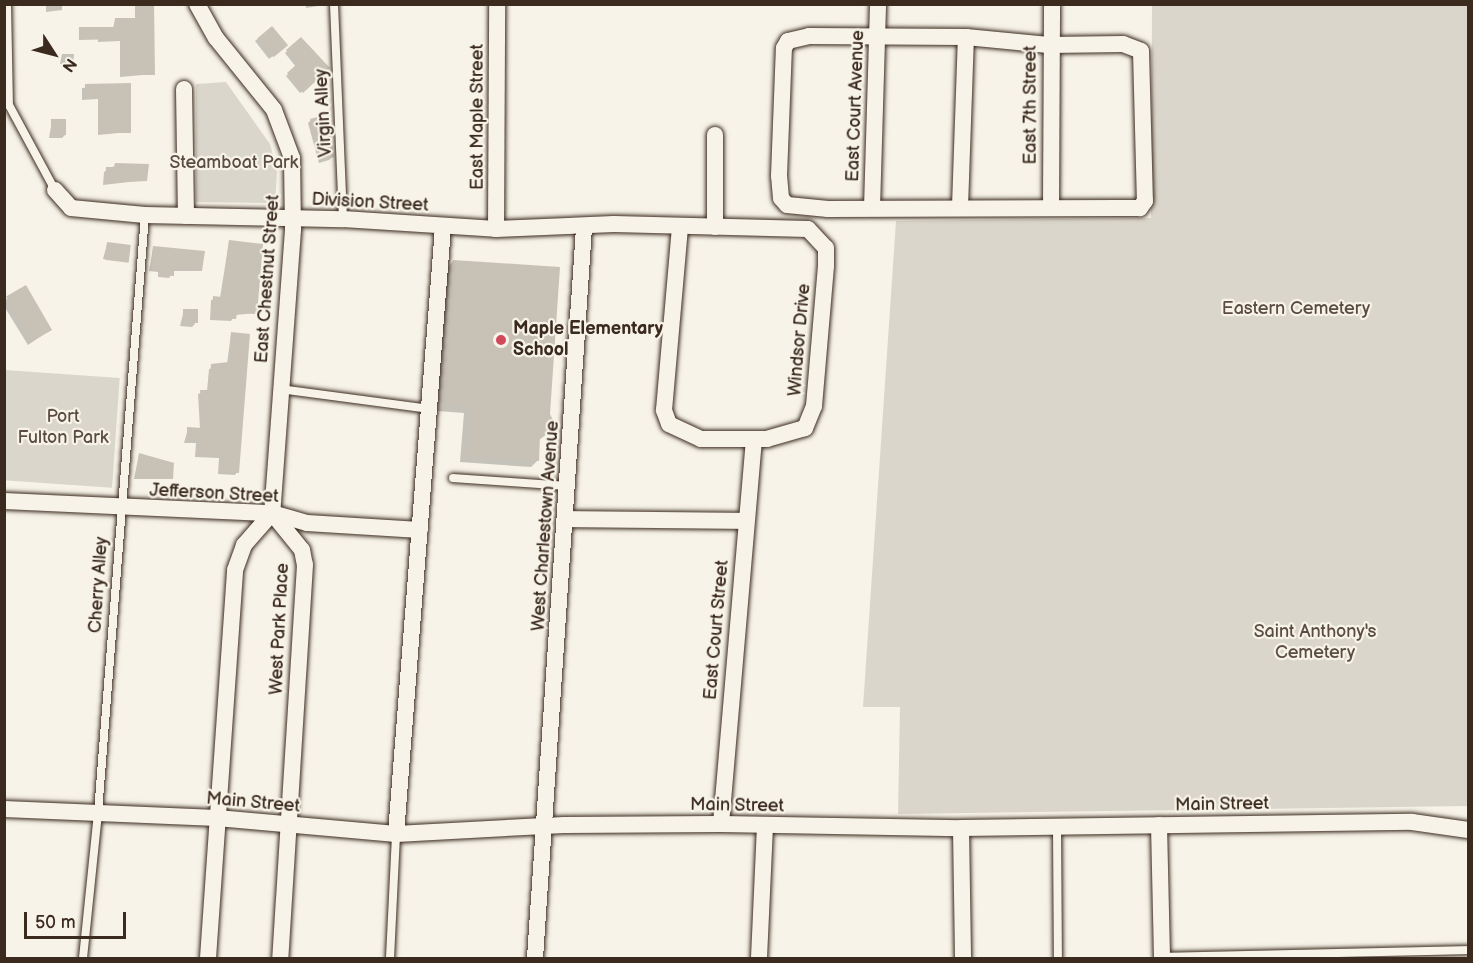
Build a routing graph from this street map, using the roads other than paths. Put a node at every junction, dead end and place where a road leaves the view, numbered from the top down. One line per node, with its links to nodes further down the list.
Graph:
1 (7, 4): 12 (lane)
2 (197, 4): 18 (street, East Chestnut Street)
3 (334, 4): 19 (lane, Virgin Alley)
4 (497, 4): 24 (street, East Maple Street)
5 (878, 4): 7 (street, East Court Avenue)
6 (1052, 4): 9 (street, East 7th Street)
7 (878, 37): 8 (street); 15 (street, East Court Avenue); 15 (street)
8 (966, 37): 9 (street); 14 (street)
9 (1049, 45): 13 (street, East 7th Street); 13 (street)
10 (184, 89): 17 (street)
11 (715, 135): 21 (street)
12 (55, 190): 16 (street, Division Street)
13 (1051, 206): 14 (street)
14 (960, 207): 15 (street)
15 (872, 208)
16 (145, 215): 17 (street, Division Street); 31 (lane, Cherry Alley)
17 (186, 216): 18 (street, Division Street)
18 (293, 218): 19 (street, Division Street); 25 (street, East Chestnut Street)
19 (343, 219): 20 (street, Division Street)
20 (443, 227): 24 (street, Division Street); 26 (street)
21 (716, 227): 23 (street, Windsor Drive); 27 (street, Windsor Drive)
22 (584, 228): 23 (street, Windsor Drive); 24 (street, Division Street); 29 (street, West Charlestown Avenue)
23 (680, 228): 27 (street, Windsor Drive)
24 (495, 229)
25 (280, 389): 26 (lane); 32 (street, East Chestnut Street)
26 (430, 409): 35 (street)
27 (754, 439): 34 (street, East Court Street)
28 (453, 478): 29 (lane)
29 (568, 486): 33 (street, West Charlestown Avenue)
30 (4, 501): 31 (street, Jefferson Street)
31 (120, 509): 32 (street, Jefferson Street); 37 (lane, Cherry Alley)
32 (272, 513): 35 (street, Jefferson Street); 38 (street); 39 (street, West Park Place)
33 (566, 519): 34 (street); 42 (street, West Charlestown Avenue)
34 (746, 521): 40 (street, East Court Street)
35 (420, 530): 47 (street)
36 (4, 809): 37 (street, Main Street)
37 (98, 812): 38 (street, Main Street); 49 (lane, Cherry Alley)
38 (217, 818): 39 (street, Main Street); 50 (street)
39 (287, 824): 47 (street, Main Street); 51 (street, West Park Place)
40 (722, 824): 42 (street, Main Street); 44 (street, Main Street)
41 (1159, 825): 43 (street, Main Street); 46 (street, Main Street); 57 (street)
42 (545, 826): 47 (street, Main Street); 53 (street, West Charlestown Avenue)
43 (1057, 826): 45 (street, Main Street); 56 (lane)
44 (765, 827): 45 (street, Main Street); 54 (street)
45 (961, 828): 55 (street)
46 (1468, 830)
47 (396, 834): 52 (lane)
48 (1468, 950): 57 (lane)
49 (83, 958)
50 (208, 958)
51 (280, 958)
52 (390, 958)
53 (536, 958)
54 (759, 958)
55 (963, 958)
56 (1058, 958)
57 (1162, 958)

